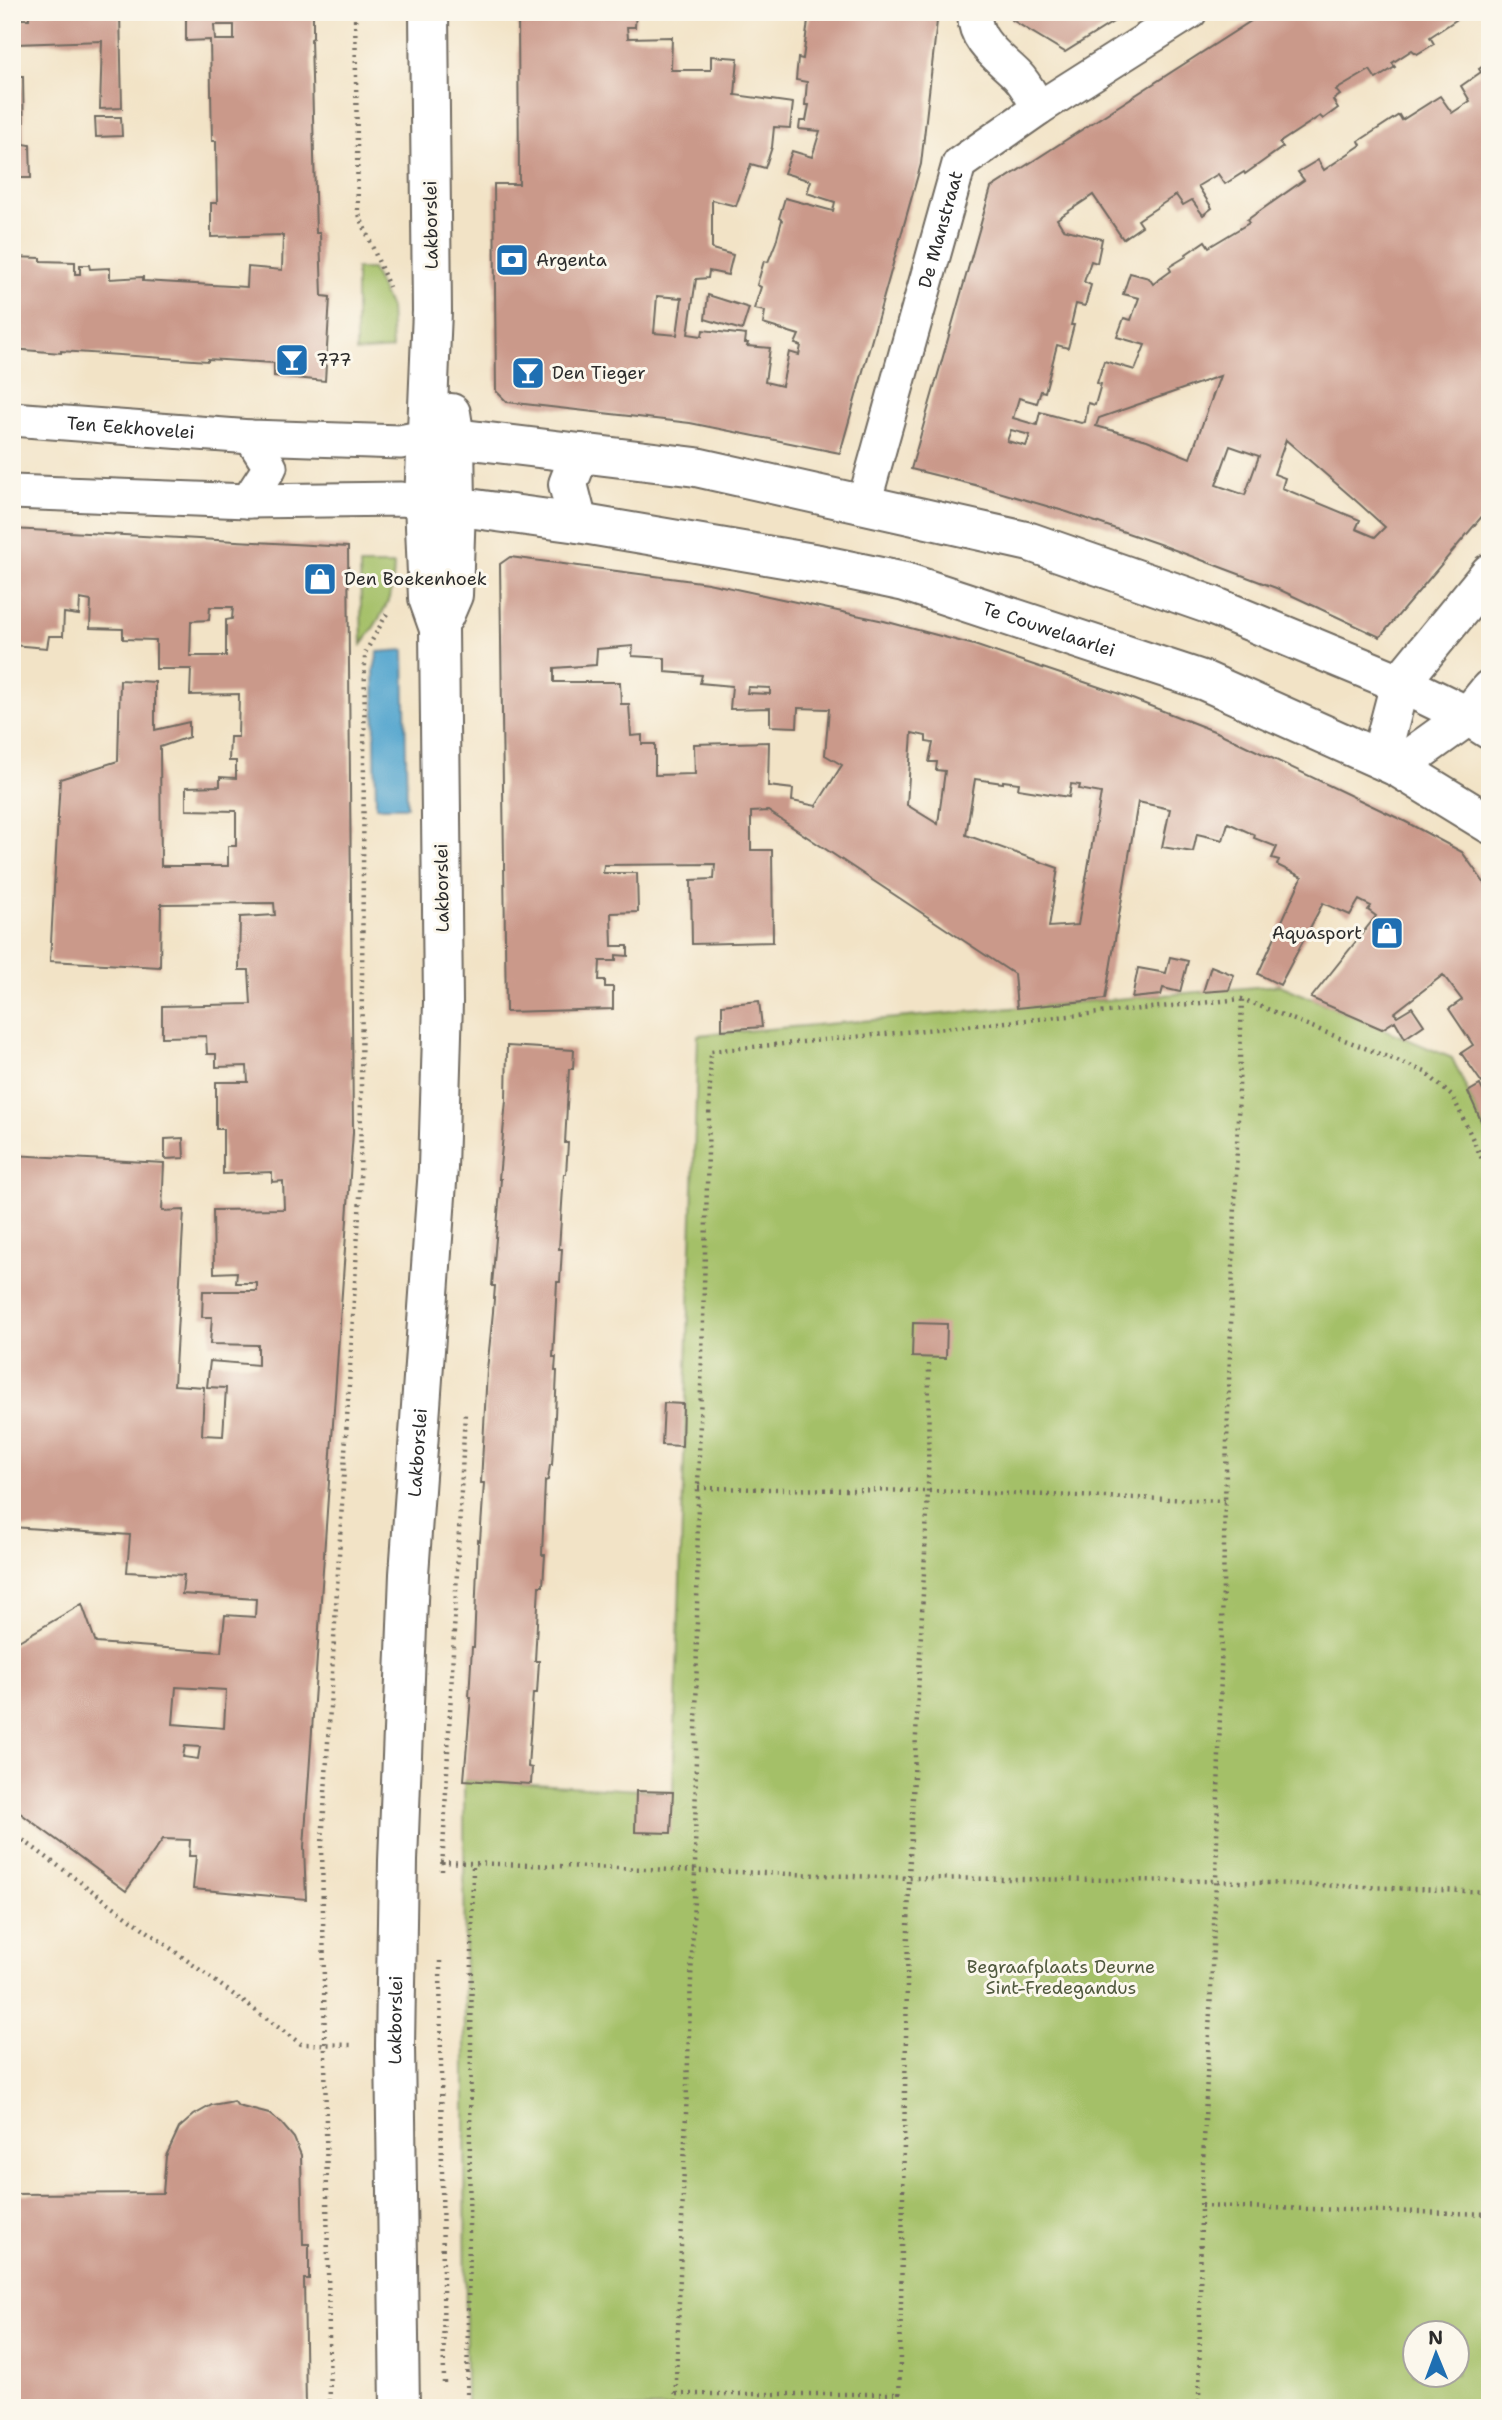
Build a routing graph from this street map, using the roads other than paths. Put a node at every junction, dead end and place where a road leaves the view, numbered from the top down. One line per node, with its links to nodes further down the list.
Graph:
1 (429, 12): 7 (street, Lakborslei)
2 (975, 12): 4 (street)
3 (1191, 12): 4 (street, De Manstraat)
4 (1039, 108): 11 (street, De Manstraat)
5 (12, 418): 6 (street, Ten Eekhovelei)
6 (251, 437): 7 (street, Ten Eekhovelei); 10 (street)
7 (440, 437): 8 (street); 12 (street, Lakborslei)
8 (580, 453): 11 (street); 13 (street)
9 (12, 492): 10 (street)
10 (248, 501): 12 (street)
11 (864, 503): 15 (street)
12 (440, 504): 13 (street, Te Couwelaarlei); 19 (street, Lakborslei)
13 (578, 523): 17 (street, Te Couwelaarlei)
14 (1490, 573): 15 (street)
15 (1400, 684): 16 (street); 17 (street)
16 (1482, 711): 17 (street)
17 (1389, 763): 18 (street, Te Couwelaarlei)
18 (1490, 824)
19 (400, 2408)

